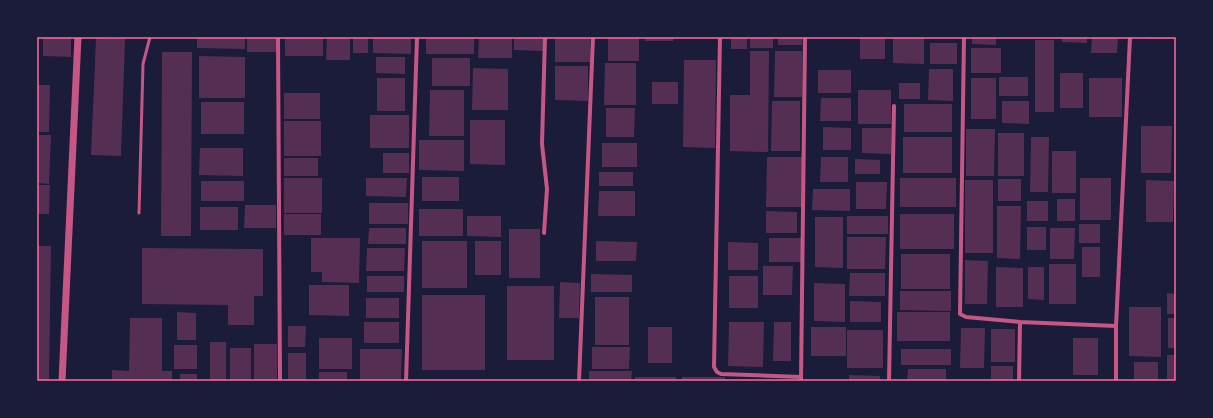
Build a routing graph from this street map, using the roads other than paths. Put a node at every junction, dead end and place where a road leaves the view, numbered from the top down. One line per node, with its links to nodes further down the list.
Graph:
1 (78, 37): 17 (street)
2 (150, 37): 12 (lane)
3 (278, 37): 18 (street)
4 (417, 37): 19 (street)
5 (545, 37): 13 (street)
6 (593, 37): 20 (street)
7 (720, 37): 16 (street)
8 (805, 37): 16 (street)
9 (964, 37): 14 (street)
10 (1130, 37): 15 (street)
11 (894, 106): 21 (street)
12 (139, 213)
13 (544, 233)
14 (1020, 322): 15 (street); 22 (street)
15 (1116, 326): 23 (street)
16 (801, 379)
17 (62, 381)
18 (280, 381)
19 (406, 381)
20 (579, 381)
21 (889, 381)
22 (1019, 381)
23 (1116, 381)

